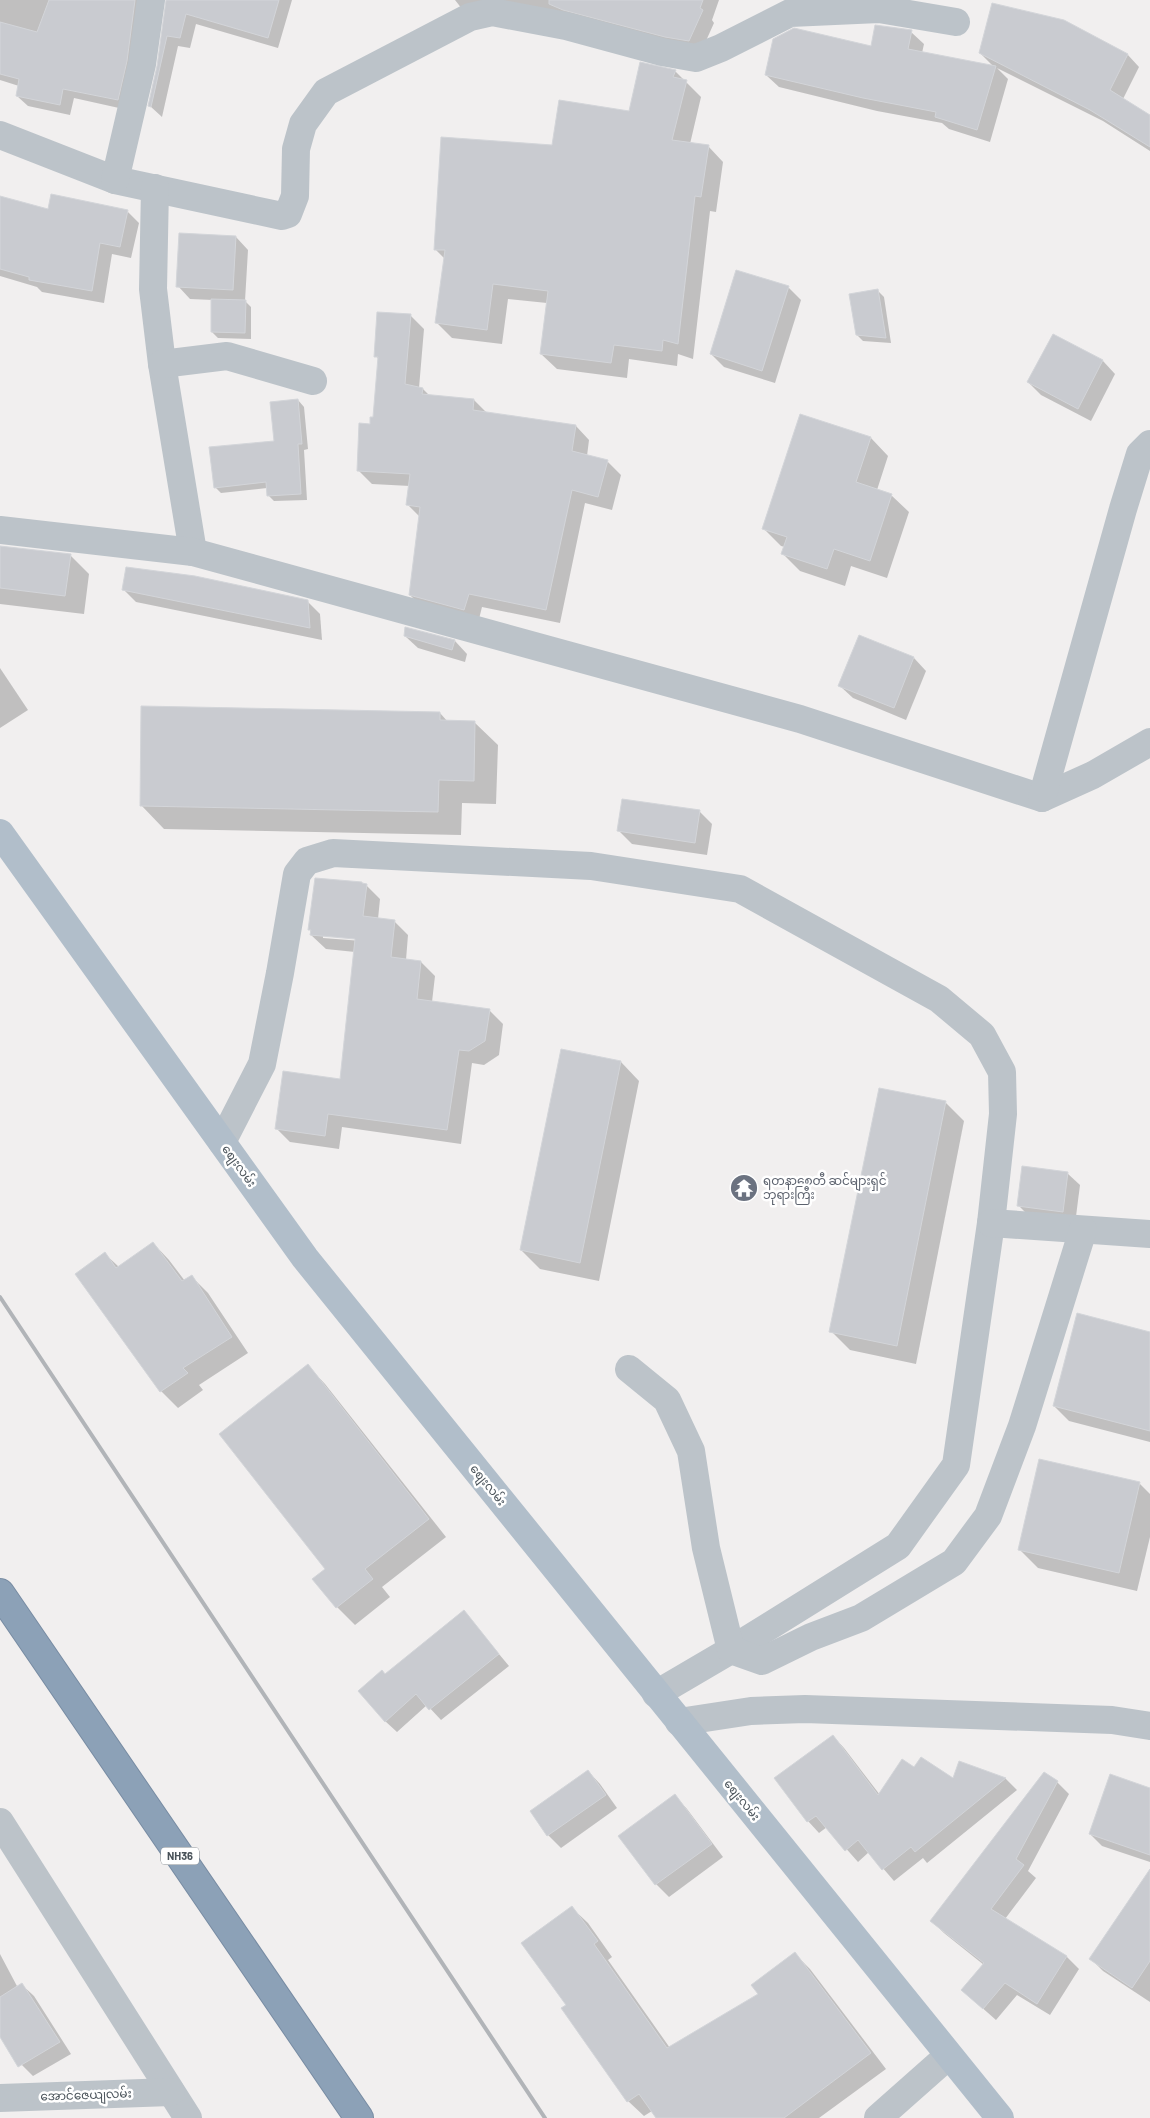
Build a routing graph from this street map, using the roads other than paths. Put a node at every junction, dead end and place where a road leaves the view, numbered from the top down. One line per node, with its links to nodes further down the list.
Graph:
1 (151, 0): 4 (street)
2 (956, 22): 5 (street)
3 (0, 135): 4 (street)
4 (115, 180): 5 (street)
5 (156, 188): 6 (street)
6 (162, 364): 7 (street); 10 (street)
7 (313, 381)
8 (1150, 444): 12 (street)
9 (0, 530): 10 (street)
10 (193, 552): 12 (street)
11 (1150, 742): 12 (street)
12 (1042, 798)
13 (0, 833): 14 (main road, စျေးလမ်း)
14 (222, 1142): 15 (street); 21 (main road, စျေးလမ်း)
15 (991, 1223): 16 (street); 20 (street)
16 (1083, 1230): 17 (street); 20 (street)
17 (1150, 1234)
18 (629, 1369): 20 (street)
19 (0, 1593): 29 (highway, NH36)
20 (731, 1650): 21 (street)
21 (656, 1694): 22 (main road, စျေးလမ်း)
22 (679, 1722): 23 (street); 25 (main road, စျေးလမ်း)
23 (1150, 1726)
24 (0, 1822): 26 (street)
25 (948, 2056): 30 (street); 31 (main road, စျေးလမ်း)
26 (171, 2092): 27 (street, အောင်ဇေယျလမ်း); 28 (street)
27 (0, 2098)
28 (188, 2118)
29 (359, 2118)
30 (878, 2118)
31 (1000, 2118)

